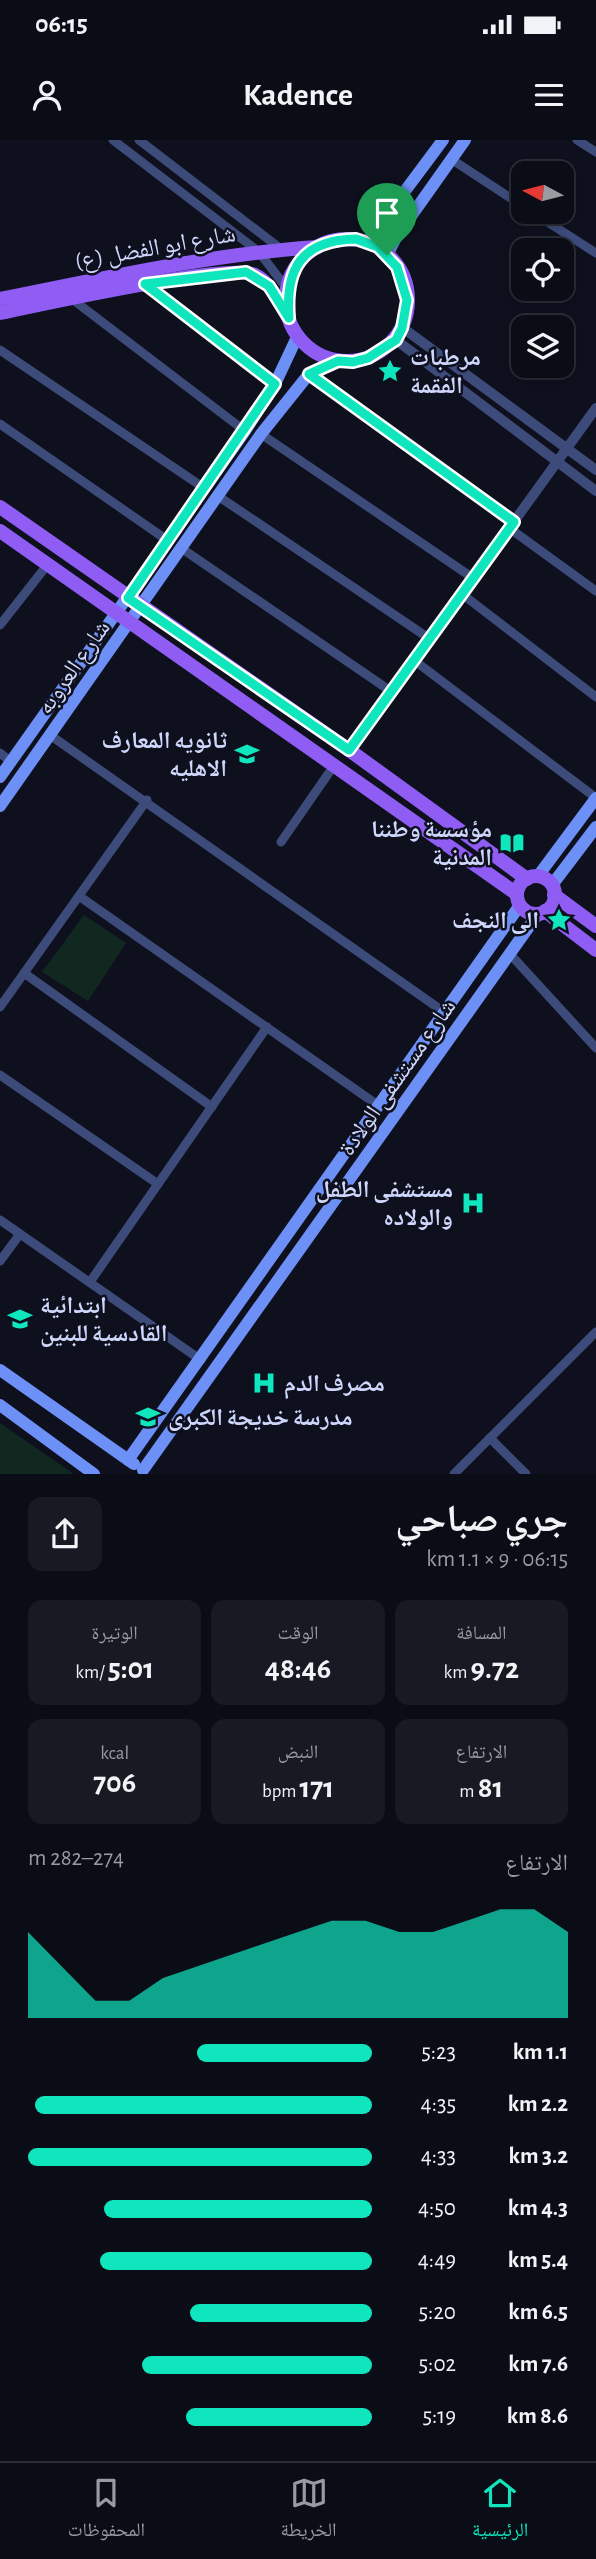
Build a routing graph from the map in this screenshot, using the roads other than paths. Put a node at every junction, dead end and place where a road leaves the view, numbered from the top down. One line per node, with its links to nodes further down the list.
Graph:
1 (113, 140): 13 (street)
2 (139, 140): 12 (street)
3 (443, 140): 10 (main road)
4 (465, 140): 7 (main road)
5 (577, 140): 6 (street)
6 (596, 152)
7 (451, 159): 8 (street); 15 (main road)
8 (511, 198)
9 (551, 224): 14 (street)
10 (367, 242): 11 (main road); 15 (main road)
11 (319, 247): 12 (main road, شارع ابو الفضل (ع)); 17 (main road)
12 (281, 249): 13 (main road, شارع ابو الفضل (ع))
13 (259, 252): 17 (street); 19 (main road, شارع ابو الفضل (ع))
14 (596, 253)
15 (387, 255): 21 (main road)
16 (145, 284): 18 (main road, شارع ابو الفضل (ع)); 20 (main road, شارع ابو الفضل (ع)); 26 (street)
17 (288, 290): 20 (main road)
18 (72, 299): 19 (main road, شارع ابو الفضل (ع)); 29 (street)
19 (1, 311)
20 (289, 318): 22 (main road)
21 (399, 334): 24 (main road); 31 (street); 32 (street)
22 (298, 335): 24 (main road); 26 (main road, شارع العروبه)
23 (0, 349): 34 (street)
24 (338, 361): 25 (main road, شارع العروبه)
25 (309, 374): 30 (main road, شارع العروبه); 38 (street)
26 (275, 384): 29 (main road, شارع العروبه)
27 (596, 408): 31 (street)
28 (0, 424): 40 (street)
29 (244, 431): 34 (main road, شارع العروبه)
30 (261, 434): 36 (main road, شارع العروبه); 43 (street)
31 (567, 449): 32 (street); 33 (street)
32 (556, 462): 35 (street); 38 (street)
33 (596, 470)
34 (204, 488): 40 (main road, شارع العروبه)
35 (596, 491)
36 (218, 496): 41 (main road, شارع العروبه); 49 (street)
37 (0, 507): 46 (main road)
38 (511, 525): 43 (street); 44 (street)
39 (0, 531): 42 (main road)
40 (167, 540): 46 (main road, شارع العروبه)
41 (181, 548): 46 (main road, شارع العروبه); 51 (street)
42 (48, 564): 47 (main road); 48 (street)
43 (473, 578): 45 (street)
44 (596, 591)
45 (462, 594): 49 (street); 52 (street)
46 (134, 602): 47 (main road, شارع العروبه); 54 (main road)
47 (124, 617): 53 (main road, شارع العروبه); 56 (main road, شارع العروبه); 57 (main road)
48 (0, 625)
49 (430, 639): 50 (street)
50 (415, 661): 51 (street); 59 (street)
51 (393, 692): 54 (street)
52 (596, 697)
53 (50, 735): 60 (street); 61 (main road, شارع العروبه)
54 (349, 750): 64 (main road)
55 (0, 753): 56 (street)
56 (11, 762): 58 (main road, شارع العروبه)
57 (335, 764): 63 (street); 67 (main road)
58 (0, 777)
59 (596, 798): 64 (main road)
60 (147, 800): 66 (street); 74 (street)
61 (0, 806)
62 (596, 827): 65 (main road)
63 (281, 842)
64 (533, 877): 65 (main road); 67 (main road)
65 (553, 890): 68 (main road); 69 (main road)
66 (79, 896): 72 (street); 75 (street)
67 (518, 899): 68 (main road); 74 (main road, شارع مستشفى الولادة)
68 (542, 912): 70 (main road); 71 (main road, شارع مستشفى الولادة)
69 (596, 926)
70 (596, 950)
71 (510, 954): 76 (street); 82 (main road, شارع مستشفى الولادة)
72 (24, 973): 73 (street); 79 (street)
73 (0, 1007)
74 (444, 1012): 78 (main road, شارع مستشفى الولادة)
75 (267, 1027): 78 (street); 79 (street)
76 (596, 1048)
77 (0, 1075): 80 (street)
78 (379, 1106): 81 (main road, شارع مستشفى الولادة)
79 (212, 1107): 80 (street)
80 (158, 1184): 86 (street)
81 (313, 1200): 82 (main road); 88 (main road, شارع مستشفى الولادة)
82 (327, 1212): 93 (main road, شارع مستشفى الولادة)
83 (0, 1220): 84 (street)
84 (20, 1234): 85 (street); 86 (street)
85 (0, 1261)
86 (90, 1282): 88 (street)
87 (596, 1332): 91 (street)
88 (201, 1360): 92 (main road, شارع مستشفى الولادة)
89 (1, 1371): 92 (main road)
90 (0, 1405): 94 (main road)
91 (489, 1438): 95 (street); 96 (street)
92 (128, 1460): 93 (main road)
93 (146, 1472)
94 (94, 1474)
95 (454, 1474)
96 (526, 1474)

